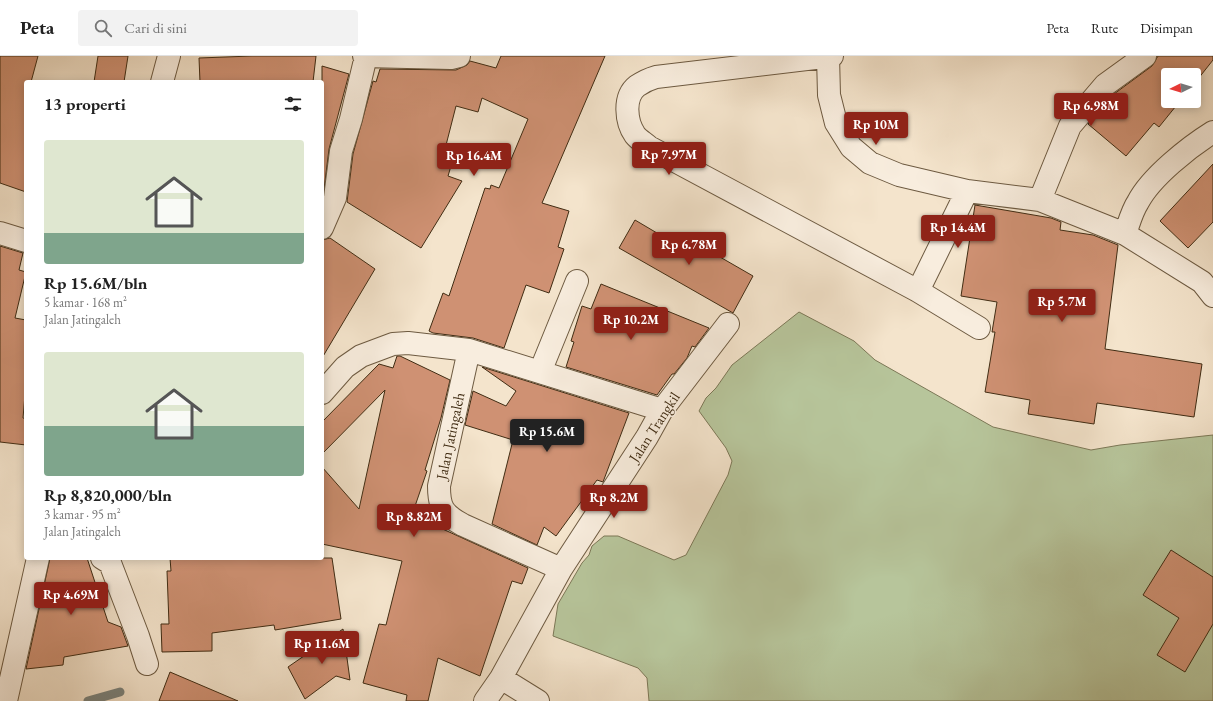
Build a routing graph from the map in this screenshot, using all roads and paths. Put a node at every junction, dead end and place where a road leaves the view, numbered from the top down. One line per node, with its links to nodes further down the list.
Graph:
1 (169, 56): 7 (street)
2 (365, 56): 3 (street); 11 (street)
3 (460, 56)
4 (828, 56): 5 (street); 9 (street); 17 (street)
5 (832, 56)
6 (1145, 56): 10 (street)
7 (163, 80)
8 (1213, 132): 13 (street)
9 (967, 191): 10 (street); 17 (street)
10 (1040, 200): 13 (street)
11 (324, 223)
12 (0, 233): 14 (street)
13 (1126, 234): 16 (street)
14 (24, 240)
15 (577, 281): 21 (street)
16 (1209, 282)
17 (918, 291): 19 (street)
18 (728, 324): 23 (street, Jalan Trangkil)
19 (979, 328)
20 (469, 350): 21 (street); 22 (street); 26 (street, Jalan Jatingaleh)
21 (540, 372): 23 (street)
22 (324, 391)
23 (662, 410): 26 (street, Jalan Trangkil)
24 (38, 560): 29 (street)
25 (110, 560): 27 (street)
26 (561, 568): 28 (street, Jalan Trangkil)
27 (147, 664)
28 (501, 678): 30 (street, Jalan Trangkil); 31 (street)
29 (8, 692)
30 (485, 701)
31 (538, 701)

